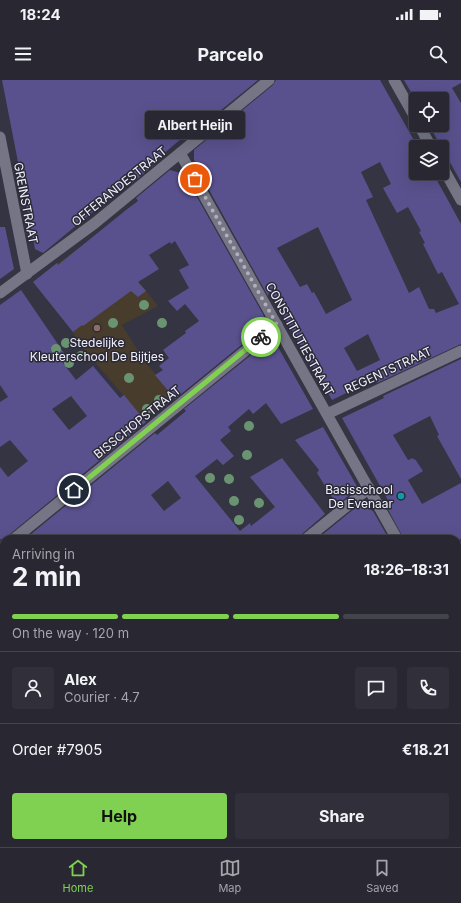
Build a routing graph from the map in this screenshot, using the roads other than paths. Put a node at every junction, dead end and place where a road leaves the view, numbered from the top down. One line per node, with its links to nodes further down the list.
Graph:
1 (269, 80): 5 (street, OFFERANDESTRAAT)
2 (394, 80): 3 (street)
3 (409, 107)
4 (0, 136): 8 (street, GREINSTRAAT)
5 (180, 153): 8 (street, OFFERANDESTRAAT); 10 (street, CONSTITUTIESTRAAT)
6 (449, 179): 7 (street)
7 (461, 200)
8 (27, 274): 9 (street, OFFERANDESTRAAT)
9 (0, 293)
10 (277, 325): 12 (street, CONSTITUTIESTRAAT); 14 (street, BISSCHOPSTRAAT)
11 (461, 351): 12 (street, REGENTSTRAAT)
12 (327, 414): 13 (street, CONSTITUTIESTRAAT)
13 (369, 488): 15 (street); 16 (street, CONSTITUTIESTRAAT)
14 (19, 535)
15 (311, 535)
16 (395, 535)

